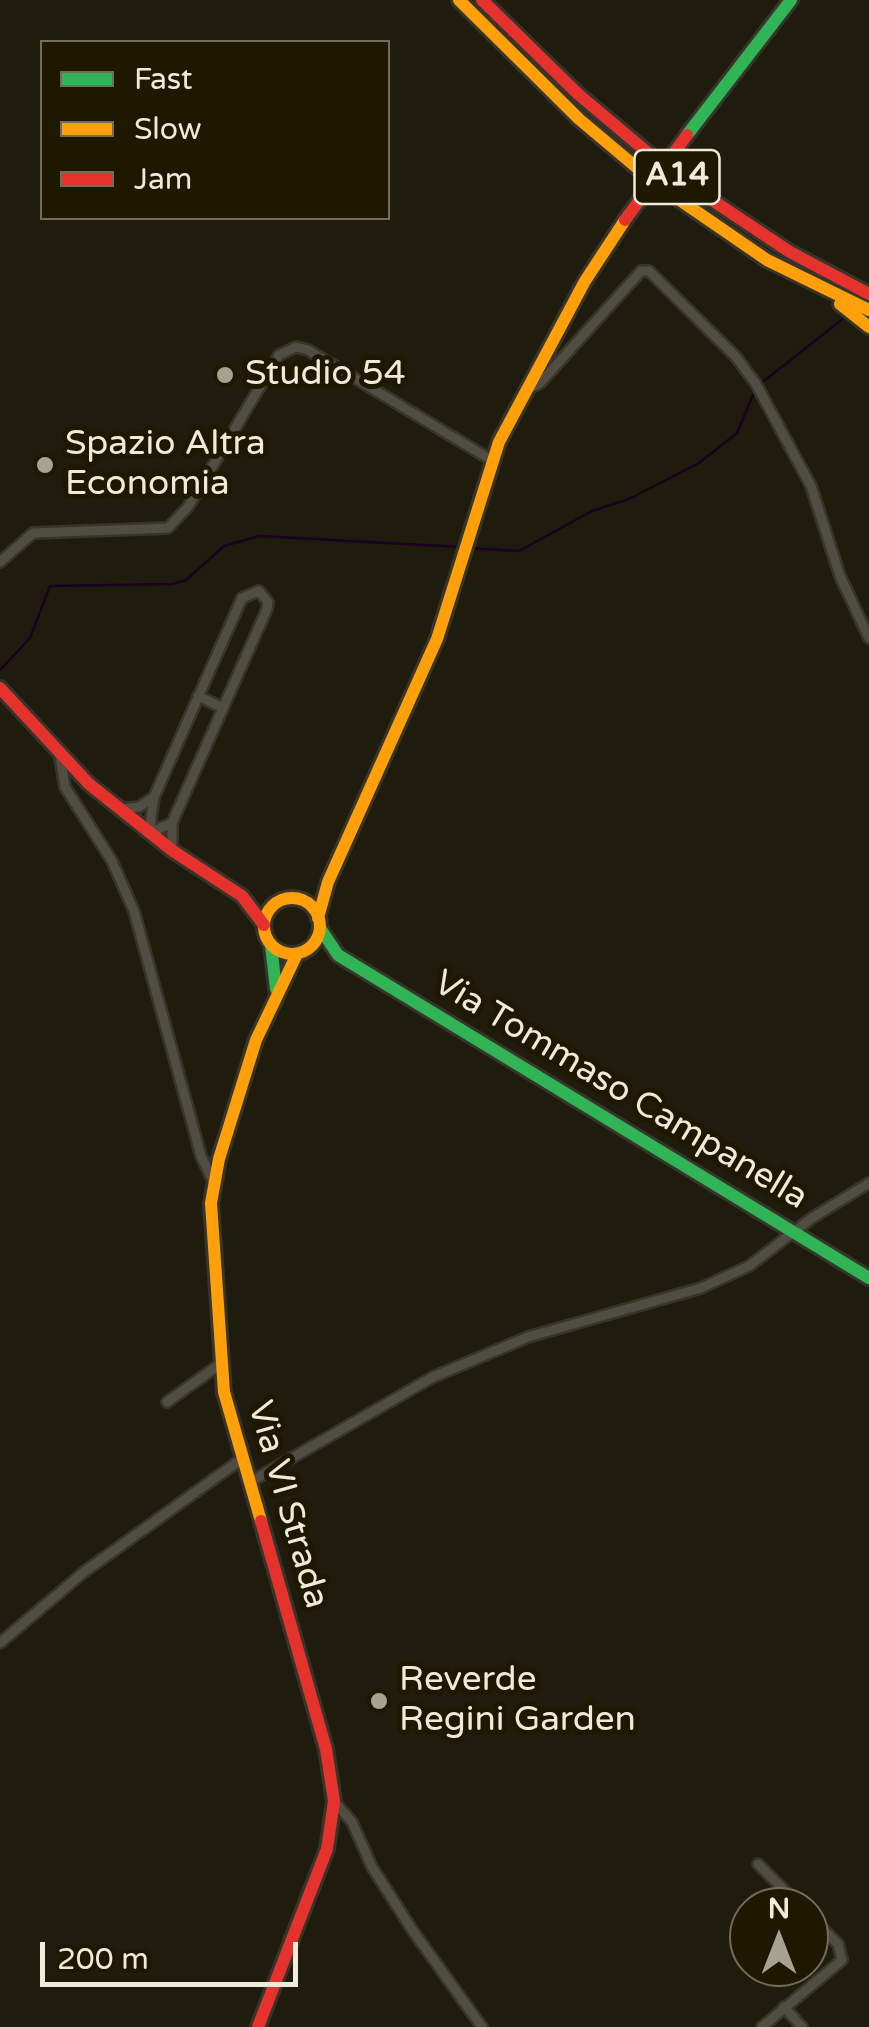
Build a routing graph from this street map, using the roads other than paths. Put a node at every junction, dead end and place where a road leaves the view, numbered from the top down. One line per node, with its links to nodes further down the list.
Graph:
1 (459, 0): 4 (main road, A14)
2 (482, 0): 5 (main road, A14)
3 (791, 0): 8 (main road, bridge)
4 (815, 286): 6 (main road, A14); 7 (main road, A14)
5 (869, 292)
6 (869, 310)
7 (869, 327)
8 (524, 392): 9 (main road); 11 (street)
9 (492, 461): 10 (street); 21 (main road)
10 (0, 562)
11 (869, 638)
12 (0, 688): 15 (main road)
13 (198, 696): 14 (street); 14 (street); 16 (street)
14 (223, 708): 18 (street)
15 (60, 756): 17 (main road); 31 (street)
16 (154, 797): 17 (street); 19 (street)
17 (120, 809): 19 (main road)
18 (172, 823): 19 (street); 20 (street)
19 (149, 833): 20 (main road)
20 (173, 850): 22 (main road)
21 (328, 882): 23 (main road); 25 (main road)
22 (242, 896): 24 (main road); 26 (main road)
23 (297, 899): 24 (main road); 25 (main road)
24 (280, 901): 26 (main road)
25 (319, 923): 28 (main road); 29 (main road, Via Tommaso Campanella)
26 (264, 925): 27 (main road)
27 (271, 946): 28 (main road); 30 (main road, Via VI Strada)
28 (302, 952): 29 (main road, Via Tommaso Campanella); 30 (main road, Via VI Strada)
29 (338, 955): 33 (main road, Via Tommaso Campanella)
30 (276, 992): 31 (main road, Via VI Strada)
31 (213, 1180): 35 (main road, Via VI Strada)
32 (869, 1183): 33 (street)
33 (795, 1232): 34 (main road, Via Tommaso Campanella); 38 (street)
34 (869, 1278)
35 (219, 1365): 36 (street); 37 (main road, Via VI Strada)
36 (167, 1402)
37 (242, 1458): 38 (main road, Via VI Strada); 39 (street)
38 (250, 1482): 40 (main road, Via VI Strada)
39 (0, 1643)
40 (334, 1801): 41 (main road, Via VI Strada); 42 (street)
41 (334, 1820): 42 (street); 49 (main road, Via VI Strada)
42 (352, 1822): 50 (street)
43 (758, 1864): 44 (street)
44 (781, 1887)
45 (829, 1935): 46 (street)
46 (829, 1975)
47 (813, 1987): 48 (street)
48 (784, 2007): 51 (street); 52 (street)
49 (258, 2027)
50 (482, 2027)
51 (762, 2027)
52 (802, 2027)

